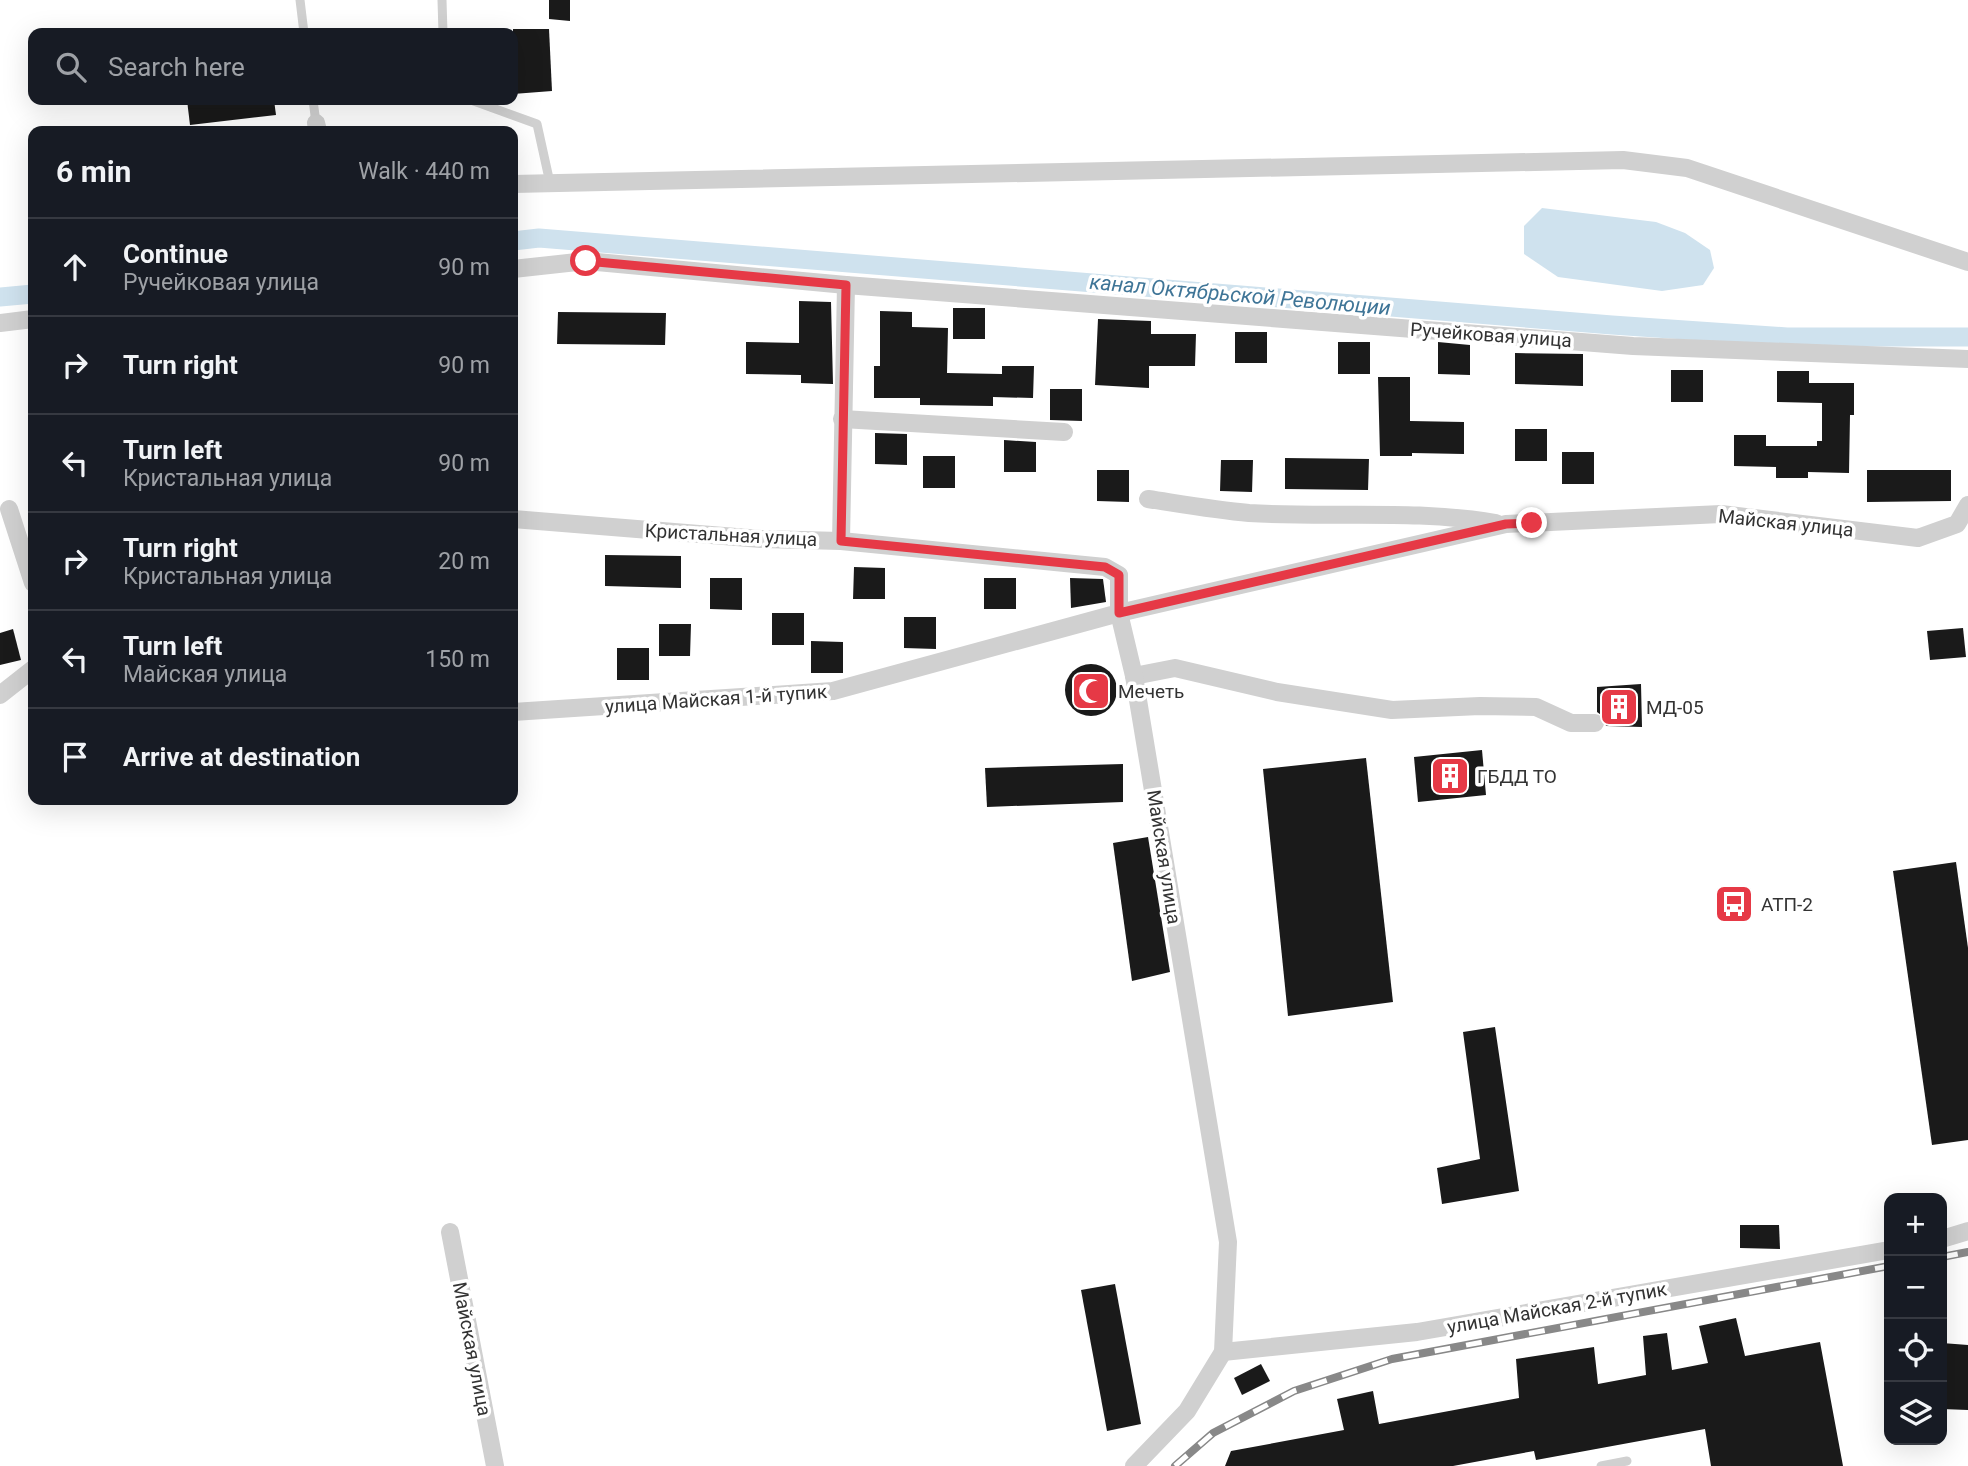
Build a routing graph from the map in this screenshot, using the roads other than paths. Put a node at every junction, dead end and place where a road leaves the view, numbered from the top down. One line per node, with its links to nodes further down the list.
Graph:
1 (300, 0): 3 (lane)
2 (442, 0): 4 (lane)
3 (303, 28)
4 (443, 28)
5 (314, 105): 7 (lane)
6 (485, 105): 8 (lane)
7 (317, 126)
8 (550, 183): 9 (street); 10 (street)
9 (518, 184)
10 (1968, 262)
11 (518, 268): 12 (street, Ручейковая улица)
12 (846, 285): 15 (street, Ручейковая улица); 16 (street)
13 (28, 320): 14 (street)
14 (0, 323)
15 (1968, 359)
16 (842, 419): 17 (street); 23 (street)
17 (1064, 432)
18 (1148, 499): 22 (street, Майская улица)
19 (1968, 505): 22 (street, Майская улица)
20 (9, 509): 24 (street)
21 (518, 519): 23 (street, Кристальная улица)
22 (1506, 524): 25 (street, Майская улица)
23 (841, 541): 25 (street, Кристальная улица)
24 (28, 568)
25 (1119, 613): 27 (street, Майская улица); 29 (street, улица Майская 1-й тупик)
26 (28, 674): 28 (street)
27 (1134, 676): 30 (street); 35 (street, Майская улица)
28 (0, 695)
29 (518, 712)
30 (1595, 723)
31 (1968, 1231): 33 (street)
32 (450, 1232): 37 (street, Майская улица)
33 (1947, 1237)
34 (1884, 1251): 35 (street, улица Майская 2-й тупик)
35 (1223, 1352): 38 (street, Майская улица)
36 (1628, 1461): 39 (lane)
37 (495, 1466)
38 (1134, 1466)
39 (1601, 1466)

